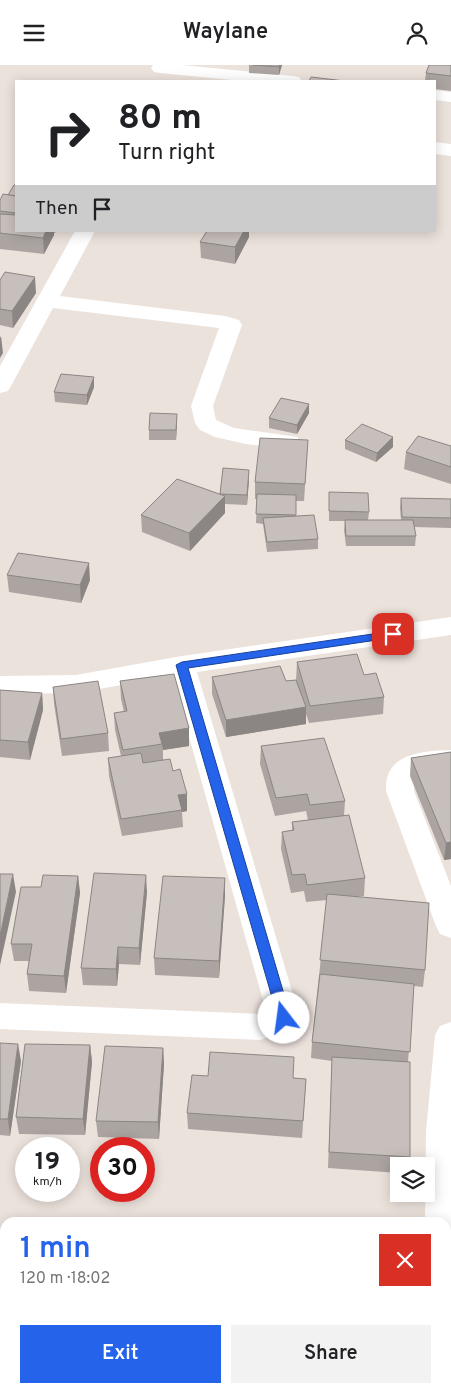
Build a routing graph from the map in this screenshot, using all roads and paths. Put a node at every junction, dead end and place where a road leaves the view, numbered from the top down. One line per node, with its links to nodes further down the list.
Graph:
1 (159, 71): 2 (street)
2 (279, 80)
3 (436, 95): 4 (street)
4 (451, 97)
5 (436, 148): 6 (street)
6 (451, 149)
7 (83, 232): 8 (street)
8 (46, 301): 10 (street); 12 (street)
9 (0, 339): 10 (street)
10 (24, 343): 11 (street)
11 (0, 386)
12 (289, 442)
13 (451, 626): 14 (street)
14 (182, 665): 15 (street); 18 (street)
15 (0, 685)
16 (451, 760): 17 (street)
17 (451, 926)
18 (0, 1016)
19 (451, 1035): 20 (street)
20 (447, 1132): 21 (street)
21 (443, 1217)

